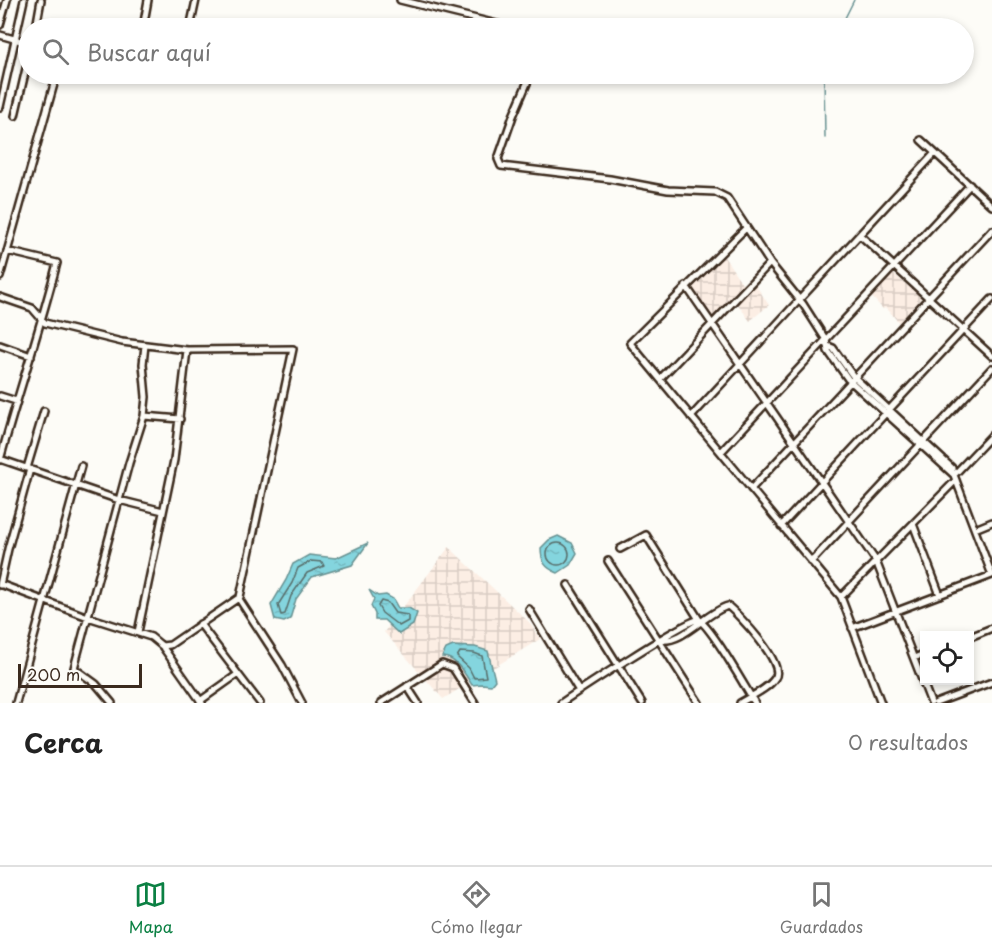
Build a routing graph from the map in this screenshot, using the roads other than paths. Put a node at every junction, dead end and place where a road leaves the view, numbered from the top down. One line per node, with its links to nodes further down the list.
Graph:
1 (7, 0): 12 (street)
2 (24, 0): 7 (street)
3 (41, 0): 8 (street)
4 (148, 0): 9 (street)
5 (196, 0): 10 (street)
6 (400, 0): 11 (street)
7 (20, 18)
8 (38, 18)
9 (145, 18)
10 (192, 18)
11 (473, 18)
12 (0, 25)
13 (18, 27): 15 (street)
14 (0, 35): 15 (street)
15 (15, 40): 16 (street); 20 (street)
16 (18, 41)
17 (22, 84): 21 (street)
18 (54, 84): 29 (street)
19 (527, 84): 26 (street)
20 (0, 107)
21 (15, 116)
22 (921, 140): 23 (street)
23 (935, 153): 24 (street); 28 (street)
24 (970, 185): 25 (street); 31 (street)
25 (992, 206)
26 (746, 228): 30 (street); 33 (street)
27 (992, 230): 35 (street)
28 (860, 234): 31 (street); 36 (street)
29 (7, 251): 32 (street); 38 (street)
30 (771, 263): 36 (street); 39 (street)
31 (895, 267): 35 (street); 41 (street)
32 (0, 277)
33 (686, 286): 39 (street); 49 (street)
34 (0, 297): 38 (street)
35 (929, 298): 40 (street); 50 (street)
36 (800, 299): 41 (street); 47 (street)
37 (992, 299): 40 (street)
38 (42, 321): 43 (street); 45 (street)
39 (712, 324): 47 (street); 49 (street)
40 (963, 330): 46 (street); 55 (street)
41 (827, 343): 50 (street); 53 (street)
42 (0, 345): 45 (street)
43 (145, 345): 44 (street); 56 (street)
44 (187, 350): 58 (street); 86 (street)
45 (31, 356): 52 (street)
46 (992, 356)
47 (740, 364): 53 (street); 57 (street)
48 (992, 368): 61 (street)
49 (660, 379): 57 (street)
50 (853, 380): 55 (street); 60 (street)
51 (0, 396): 52 (street)
52 (15, 401): 63 (street)
53 (767, 403): 60 (street); 62 (street)
54 (44, 411): 65 (street)
55 (888, 412): 61 (street); 67 (street)
56 (144, 416): 58 (street); 70 (street)
57 (691, 417): 62 (street)
58 (180, 419): 71 (street)
59 (992, 435): 66 (street)
60 (794, 442): 67 (street); 69 (street)
61 (922, 444): 66 (street); 72 (street)
62 (721, 452): 69 (street)
63 (0, 459): 65 (street)
64 (81, 466): 68 (street)
65 (29, 469): 68 (street); 82 (street)
66 (954, 476): 74 (street); 76 (street)
67 (823, 482): 72 (street); 75 (street)
68 (75, 485): 70 (street); 87 (street)
69 (751, 489): 75 (street)
70 (119, 500): 71 (street); 90 (street)
71 (163, 511): 95 (street)
72 (850, 521): 79 (street); 80 (street)
73 (992, 522): 76 (street)
74 (913, 524): 79 (street); 84 (street)
75 (782, 526): 80 (street)
76 (975, 529): 81 (street)
77 (621, 549): 91 (street)
78 (608, 561): 97 (street)
79 (876, 561): 85 (street); 89 (street)
80 (811, 562): 85 (street)
81 (992, 575): 84 (street)
82 (0, 585): 87 (street)
83 (568, 585): 101 (street)
84 (940, 595): 89 (street)
85 (840, 597): 93 (street)
86 (239, 599): 92 (street); 111 (street)
87 (44, 602): 90 (street); 108 (street)
88 (529, 609): 105 (street)
89 (896, 611): 93 (street); 100 (street)
90 (88, 617): 95 (street); 109 (street)
91 (700, 621): 97 (street); 106 (street); 106 (street)
92 (200, 624): 98 (street); 102 (street)
93 (852, 628): 120 (street)
94 (992, 628): 96 (street)
95 (138, 632): 98 (street)
96 (974, 635)
97 (660, 640): 101 (street); 117 (street)
98 (162, 646): 107 (street)
99 (920, 656): 100 (street)
100 (914, 658): 121 (street)
101 (619, 666): 105 (street); 116 (street)
102 (238, 674): 107 (street); 110 (street)
103 (992, 682): 122 (street)
104 (407, 686): 112 (street); 113 (street); 114 (street)
105 (579, 691): 115 (street)
106 (751, 696): 118 (street); 119 (street)
107 (201, 702)
108 (16, 703)
109 (112, 703)
110 (260, 703)
111 (302, 703)
112 (381, 703)
113 (418, 703)
114 (475, 703)
115 (561, 703)
116 (642, 703)
117 (699, 703)
118 (740, 703)
119 (755, 703)
120 (881, 703)
121 (931, 703)
122 (936, 703)

